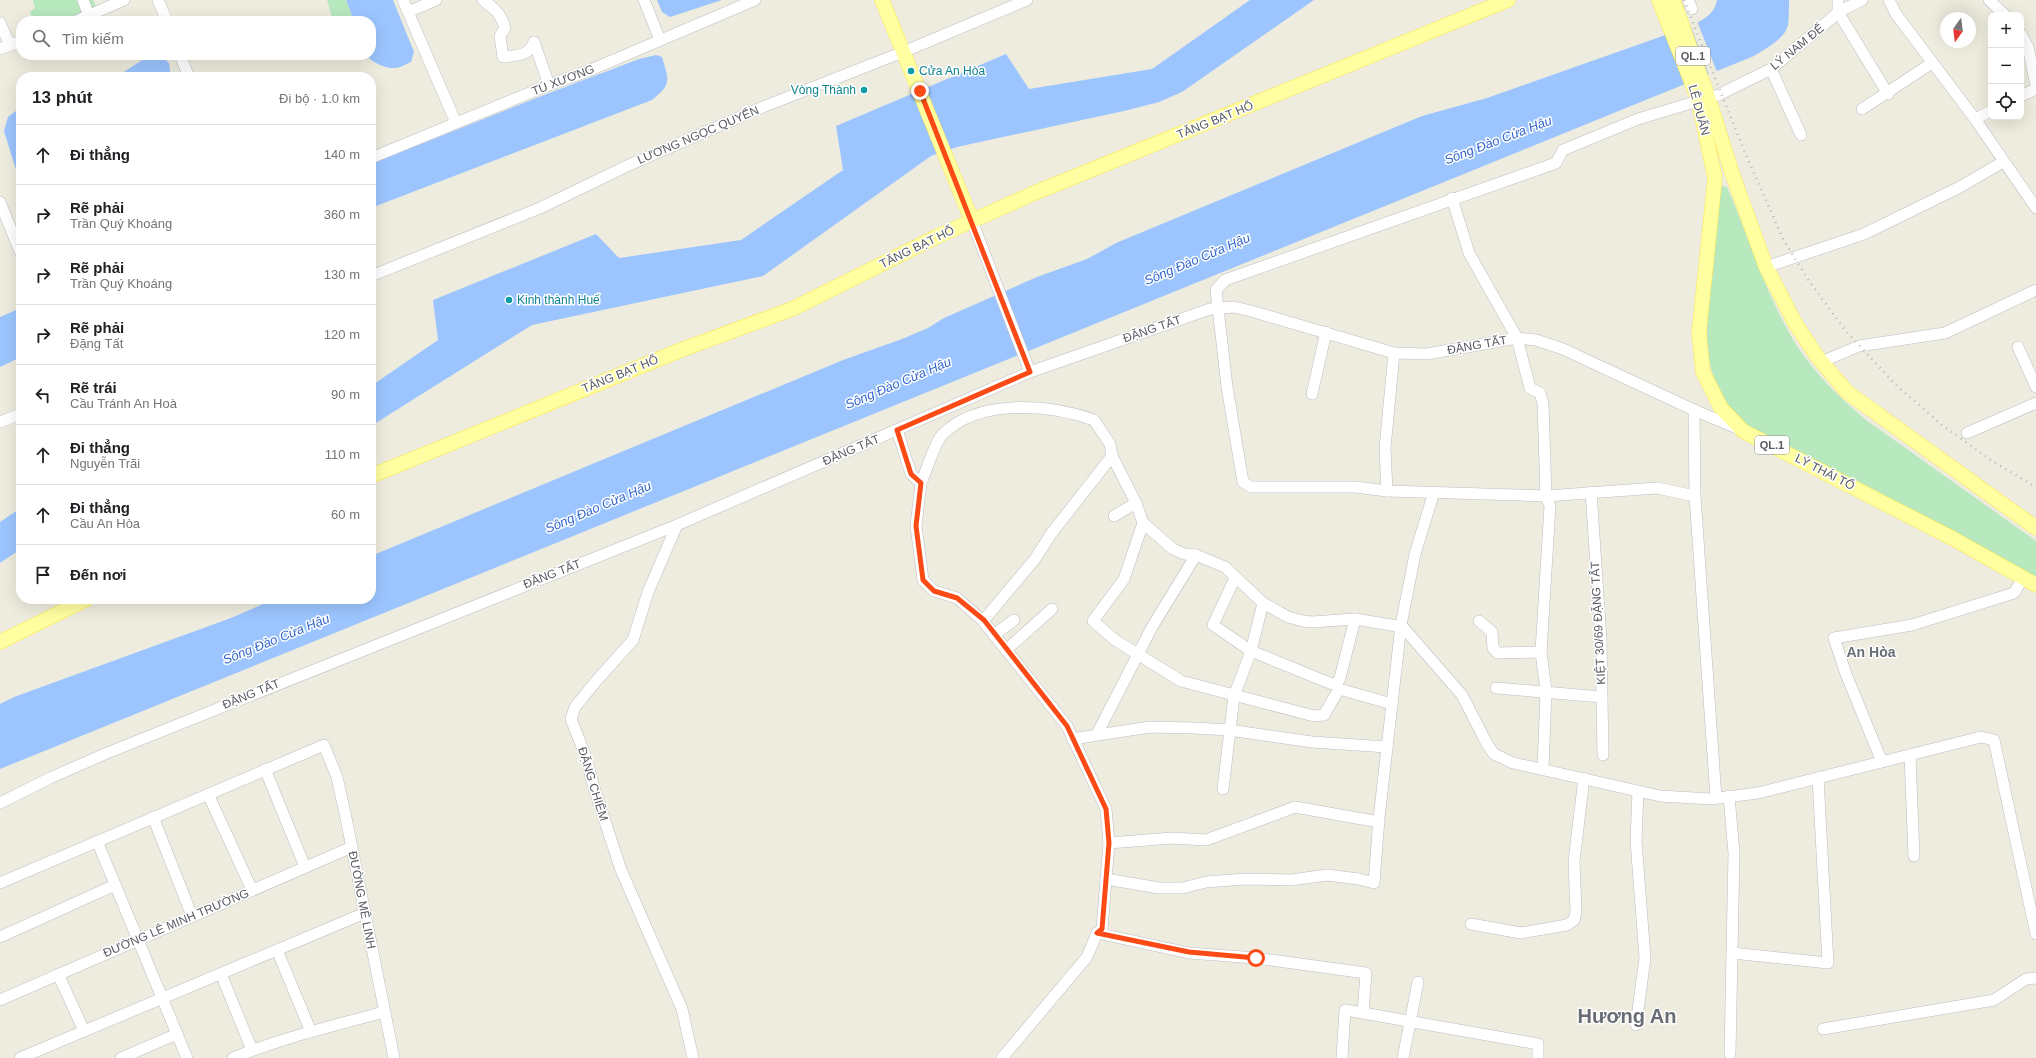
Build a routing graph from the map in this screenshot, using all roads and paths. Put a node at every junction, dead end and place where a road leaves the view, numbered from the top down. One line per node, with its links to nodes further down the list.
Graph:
1 (83, 0): 21 (street)
2 (124, 0): 21 (street)
3 (158, 0): 22 (street)
4 (404, 0): 18 (street)
5 (436, 0): 18 (street)
6 (483, 0): 34 (street)
7 (644, 0): 25 (street)
8 (755, 0): 25 (street, TÚ XƯƠNG)
9 (882, 0): 29 (main road)
10 (1027, 0): 29 (street, LƯƠNG NGỌC QUYẾN)
11 (1508, 0): 51 (main road, TĂNG BẠT HỔ)
12 (1659, 0): 23 (main road, LÊ DUẨN / QL.1)
13 (1673, 0): 23 (main road, LÊ DUẨN / QL.1)
14 (1838, 0): 19 (street)
15 (1862, 0): 19 (street, LÝ NAM ĐẾ)
16 (1889, 0): 31 (street)
17 (1989, 0): 20 (street)
18 (408, 12): 42 (street)
19 (1838, 12): 32 (street, LÝ NAM ĐẾ); 36 (street)
20 (2002, 12)
21 (89, 16)
22 (165, 16)
23 (1674, 20): 38 (main road, LÊ DUẨN / QL.1)
24 (0, 23): 27 (street)
25 (660, 40): 34 (street, TÚ XƯƠNG)
26 (2024, 40): 35 (street)
27 (16, 43): 28 (street)
28 (0, 49)
29 (903, 52): 51 (main road); 54 (street, LƯƠNG NGỌC QUYẾN)
30 (182, 60): 33 (street)
31 (1932, 63): 36 (street); 41 (street)
32 (1770, 69): 38 (street, LÝ NAM ĐẾ); 43 (street)
33 (187, 72)
34 (549, 85): 42 (street, TÚ XƯƠNG)
35 (2036, 87): 37 (street)
36 (1888, 94): 39 (street)
37 (2024, 94)
38 (1702, 96): 46 (main road, LÊ DUẨN / QL.1); 47 (main road, LÊ DUẨN / QL.1); 48 (street, LÝ NAM ĐẾ)
39 (1862, 109)
40 (1988, 113): 41 (street)
41 (1975, 120): 45 (street)
42 (456, 123): 44 (street, TÚ XƯƠNG)
43 (1801, 135)
44 (376, 156)
45 (2003, 162): 50 (street); 53 (street)
46 (1732, 176): 47 (main road); 53 (main road, QL.1)
47 (1715, 178): 70 (main road, LÝ THÁI TỔ / QL.1)
48 (1452, 198): 56 (street, LÝ NAM ĐẾ); 58 (street)
49 (0, 202): 52 (street)
50 (2036, 208)
51 (972, 220): 62 (street); 73 (main road, TĂNG BẠT HỔ)
52 (16, 242)
53 (1766, 267): 61 (main road, QL.1)
54 (376, 274)
55 (2036, 290): 61 (street)
56 (1218, 308): 57 (street, ĐẶNG TẤT); 62 (street, ĐẶNG TẤT); 75 (street, LÝ NAM ĐẾ)
57 (1326, 332): 60 (street, ĐẶNG TẤT); 64 (street)
58 (1517, 338): 60 (street, ĐẶNG TẤT); 66 (street, ĐẶNG TẤT); 78 (street)
59 (2018, 347): 63 (street)
60 (1394, 353): 75 (street)
61 (1821, 362): 84 (main road, QL.1)
62 (1030, 372): 69 (street, ĐẶNG TẤT)
63 (2036, 387)
64 (1312, 394)
65 (2036, 403): 71 (street)
66 (1694, 410): 70 (street, ĐẶNG TẤT); 79 (street)
67 (16, 416): 68 (street)
68 (0, 422)
69 (897, 430): 74 (street); 83 (street, ĐẶNG TẤT)
70 (1743, 431): 87 (main road, LÝ THÁI TỔ / QL.1)
71 (1967, 434)
72 (1112, 456): 74 (street); 80 (street); 93 (street)
73 (376, 474)
74 (921, 483): 93 (street)
75 (1387, 491): 76 (street)
76 (1434, 492): 78 (street); 96 (street)
77 (1591, 492): 78 (street); 79 (street); 107 (street, KIỆT 30/69 ĐẶNG TẤT)
78 (1546, 496): 101 (street)
79 (1695, 496): 124 (street)
80 (1136, 503): 81 (street); 82 (street)
81 (1114, 516)
82 (1143, 523): 85 (street); 102 (street)
83 (677, 525): 125 (street, ĐẶNG TẤT); 167 (street, ĐẶNG CHIÊM)
84 (2036, 528)
85 (1196, 555): 86 (street); 102 (street)
86 (1235, 578): 89 (street); 100 (street)
87 (2023, 578): 88 (main road, LÝ THÁI TỔ / QL.1); 115 (street)
88 (2036, 585)
89 (1263, 603): 92 (street); 100 (street)
90 (77, 604): 98 (main road)
91 (1052, 609): 99 (street)
92 (1355, 619): 96 (street); 103 (street)
93 (984, 620): 97 (street)
94 (1014, 620): 97 (street)
95 (1479, 621): 101 (street)
96 (1401, 625): 108 (street); 116 (street)
97 (994, 635): 99 (street)
98 (0, 642)
99 (1006, 650): 111 (street)
100 (1251, 651): 103 (street); 106 (street)
101 (1541, 652): 105 (street)
102 (1138, 654): 106 (street); 110 (street)
103 (1335, 686): 106 (street); 108 (street)
104 (1496, 688): 105 (street)
105 (1546, 691): 107 (street); 116 (street)
106 (1234, 696): 109 (street)
107 (1602, 698): 113 (street, KIỆT 30/69 ĐẶNG TẤT)
108 (1392, 704): 112 (street)
109 (1230, 730): 110 (street); 112 (street); 120 (street)
110 (1097, 734): 111 (street)
111 (1072, 739): 129 (street)
112 (1387, 747): 127 (street)
113 (1603, 754)
114 (1910, 755): 115 (street); 131 (street); 141 (street)
115 (1882, 762): 119 (street)
116 (1543, 768): 118 (street)
117 (265, 769): 122 (street); 130 (street, ĐƯỜNG MÊ LINH); 132 (street)
118 (1584, 778): 121 (street); 139 (street)
119 (1818, 778): 123 (street); 145 (street)
120 (1223, 789)
121 (1638, 791): 124 (street); 155 (street)
122 (208, 794): 126 (street); 136 (street)
123 (1729, 796): 124 (street); 145 (street)
124 (1716, 798)
125 (0, 803)
126 (153, 818): 128 (street); 138 (street)
127 (1380, 822): 129 (street); 133 (street)
128 (97, 842): 134 (street); 135 (street)
129 (1109, 843): 133 (street)
130 (352, 847): 132 (street, ĐƯỜNG LÊ MINH TRƯỜNG); 137 (street, ĐƯỜNG MÊ LINH)
131 (1914, 856)
132 (305, 867): 136 (street, ĐƯỜNG LÊ MINH TRƯỜNG)
133 (1106, 879): 140 (street)
134 (0, 883)
135 (115, 885): 142 (street); 143 (street)
136 (252, 890): 138 (street, ĐƯỜNG LÊ MINH TRƯỜNG)
137 (364, 913): 144 (street); 152 (street, ĐƯỜNG MÊ LINH)
138 (192, 916): 143 (street, ĐƯỜNG LÊ MINH TRƯỜNG)
139 (1471, 924)
140 (1097, 933): 153 (street); 168 (street)
141 (2036, 934)
142 (0, 936)
143 (138, 939): 146 (street, ĐƯỜNG LÊ MINH TRƯỜNG); 150 (street)
144 (277, 950): 147 (street); 158 (street)
145 (1732, 953): 161 (street)
146 (58, 974): 151 (street, ĐƯỜNG LÊ MINH TRƯỜNG); 157 (street)
147 (221, 974): 150 (street); 160 (street)
148 (2036, 978): 156 (street)
149 (1418, 982): 154 (street)
150 (162, 998): 157 (street); 159 (street)
151 (0, 1000)
152 (384, 1012): 158 (street); 166 (street, ĐƯỜNG MÊ LINH)
153 (1363, 1013): 154 (street); 169 (street)
154 (1410, 1021): 170 (street); 171 (street)
155 (1636, 1025)
156 (1823, 1029)
157 (84, 1031): 162 (street)
158 (311, 1032): 160 (street)
159 (177, 1034): 163 (street); 164 (street)
160 (252, 1050): 165 (street)
161 (1730, 1054)
162 (20, 1058)
163 (121, 1058)
164 (187, 1058)
165 (233, 1058)
166 (394, 1058)
167 (693, 1058)
168 (1002, 1058)
169 (1342, 1058)
170 (1403, 1058)
171 (1538, 1058)

